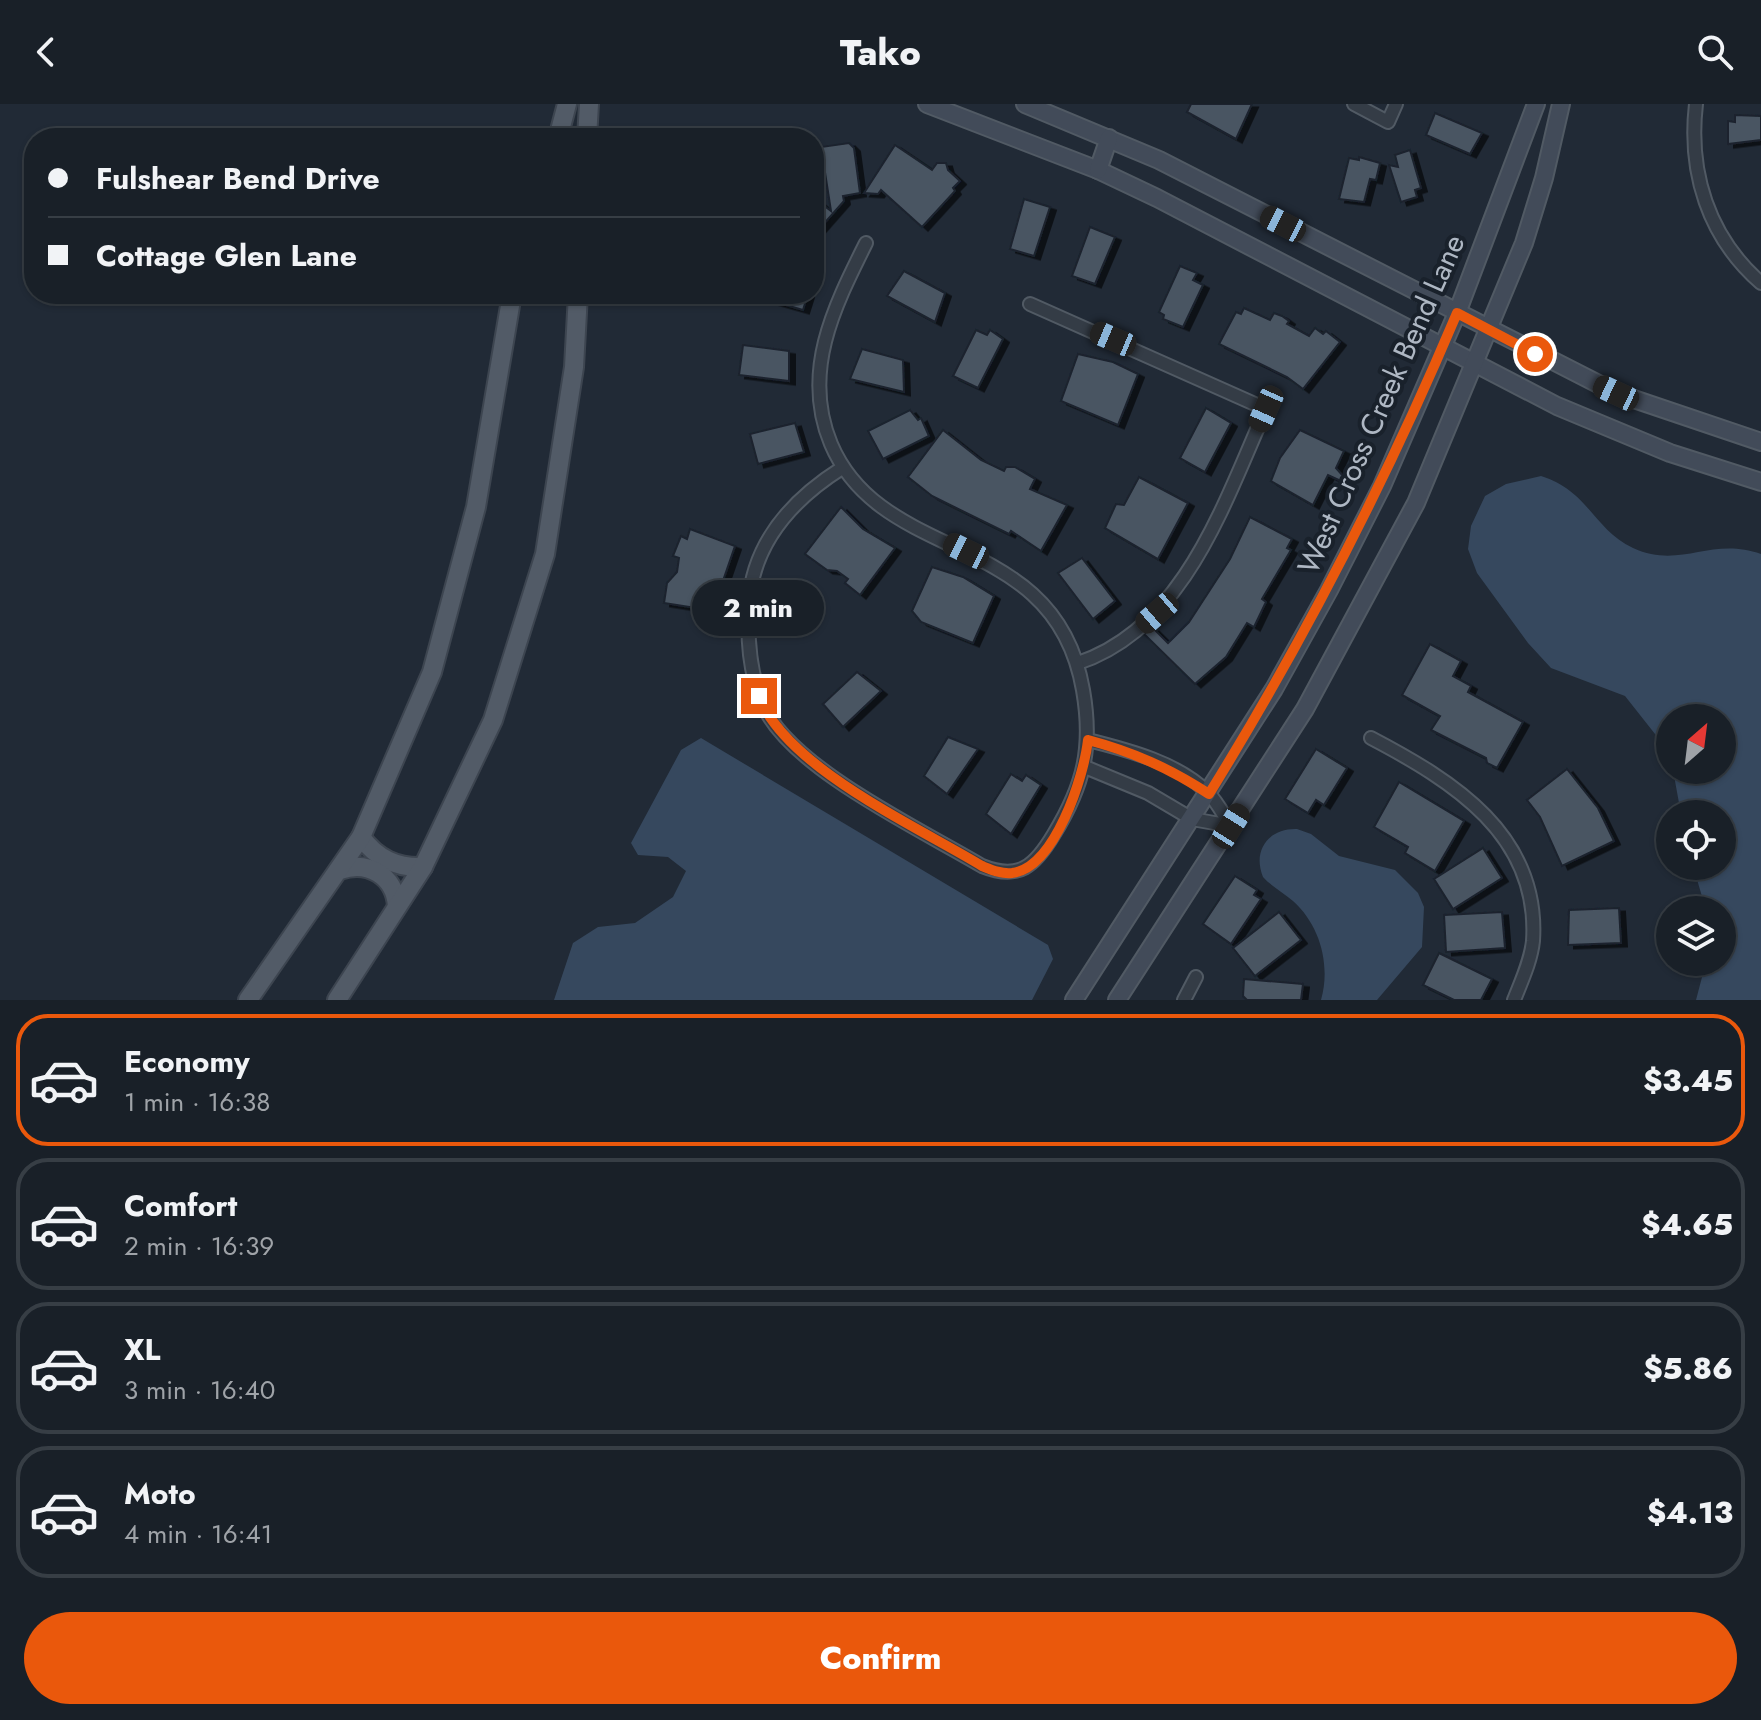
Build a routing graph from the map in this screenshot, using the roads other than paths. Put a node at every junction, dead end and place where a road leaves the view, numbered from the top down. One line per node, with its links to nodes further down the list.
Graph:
1 (567, 104): 10 (main road)
2 (589, 104): 11 (main road)
3 (927, 104): 13 (main road)
4 (1025, 104): 12 (main road)
5 (1354, 104): 6 (street)
6 (1396, 104)
7 (1536, 104): 19 (main road, West Cross Creek Bend Lane)
8 (1561, 104): 20 (main road)
9 (1696, 104): 15 (street)
10 (561, 128)
11 (588, 128)
12 (1109, 138): 13 (main road); 19 (main road)
13 (1098, 170): 21 (main road)
14 (866, 243): 24 (street)
15 (1761, 283)
16 (510, 304): 33 (main road)
17 (577, 304): 34 (main road)
18 (1030, 304): 26 (street)
19 (1457, 313): 20 (main road); 21 (main road, West Cross Creek Bend Lane)
20 (1489, 330): 22 (main road); 23 (main road)
21 (1443, 345): 22 (main road); 30 (main road, West Cross Creek Bend Lane)
22 (1476, 363): 25 (main road); 32 (main road)
23 (1761, 442)
24 (842, 468): 26 (street); 29 (street)
25 (1761, 482)
26 (1078, 663): 28 (street)
27 (1371, 738): 43 (street)
28 (1088, 740): 29 (street); 30 (street)
29 (1085, 767): 31 (street)
30 (1209, 794): 31 (main road, West Cross Creek Bend Lane); 32 (street)
31 (1192, 819): 32 (street); 40 (main road, West Cross Creek Bend Lane)
32 (1231, 826): 41 (main road)
33 (361, 837): 34 (main road); 35 (main road)
34 (423, 867): 36 (main road)
35 (340, 870): 36 (main road); 38 (main road)
36 (397, 906): 39 (main road)
37 (1196, 977): 42 (street)
38 (248, 1000)
39 (337, 1000)
40 (1074, 1000)
41 (1117, 1000)
42 (1184, 1000)
43 (1514, 1000)

